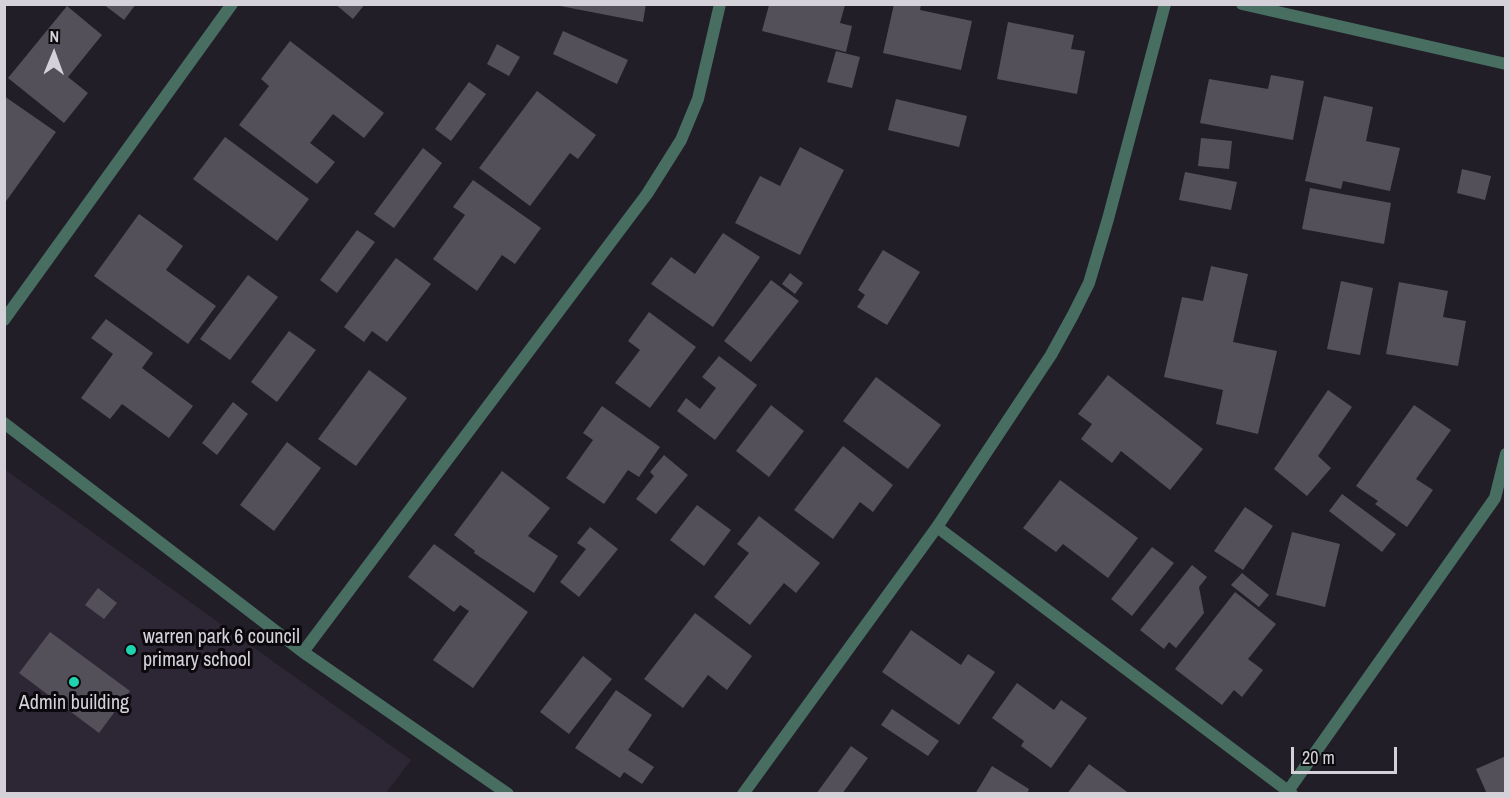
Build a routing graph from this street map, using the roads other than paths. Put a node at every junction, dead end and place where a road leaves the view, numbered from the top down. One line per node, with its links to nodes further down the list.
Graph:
1 (232, 4): 6 (street)
2 (720, 4): 11 (street)
3 (1165, 4): 10 (street)
4 (1242, 4): 5 (street)
5 (1506, 64)
6 (4, 320)
7 (4, 423): 11 (street)
8 (1506, 454): 9 (street)
9 (1500, 499): 12 (street)
10 (937, 527): 12 (street); 14 (street)
11 (303, 652): 13 (street)
12 (1290, 792)
13 (508, 794)
14 (743, 794)

